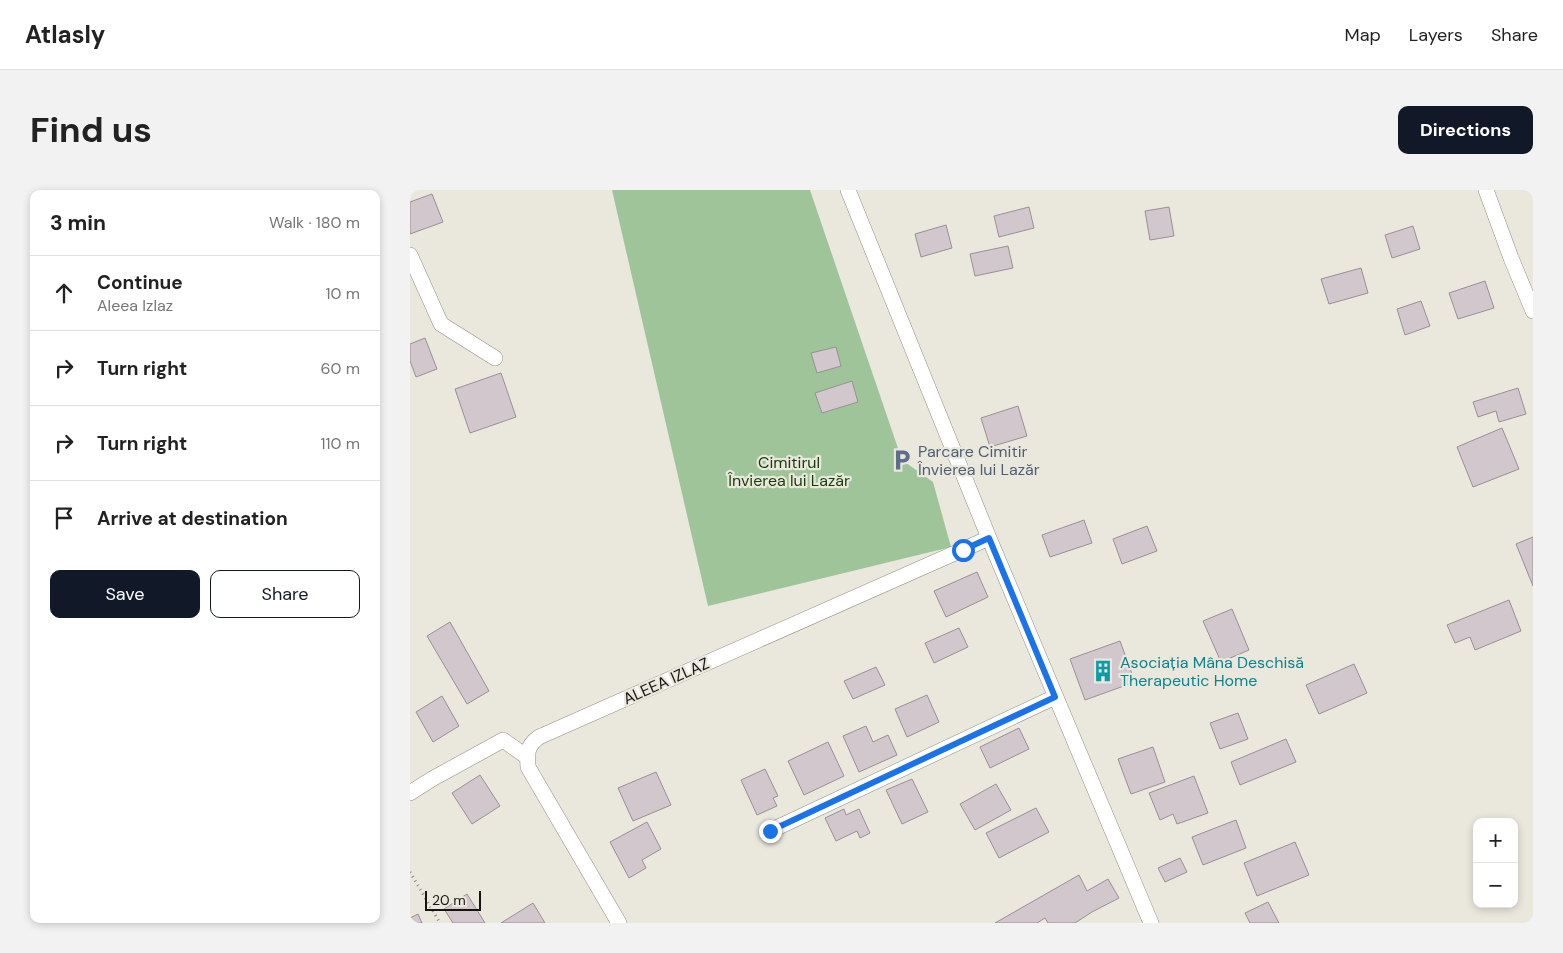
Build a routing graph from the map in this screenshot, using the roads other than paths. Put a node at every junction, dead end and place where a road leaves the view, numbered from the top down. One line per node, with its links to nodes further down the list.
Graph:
1 (848, 190): 6 (street)
2 (1486, 190): 4 (street)
3 (410, 255): 5 (street)
4 (1533, 311)
5 (495, 358)
6 (989, 538): 7 (street); 8 (street, ALEEA IZLAZ)
7 (1055, 697): 10 (street); 12 (street)
8 (527, 756): 9 (street); 11 (street)
9 (410, 793)
10 (770, 831)
11 (619, 923)
12 (1151, 923)

